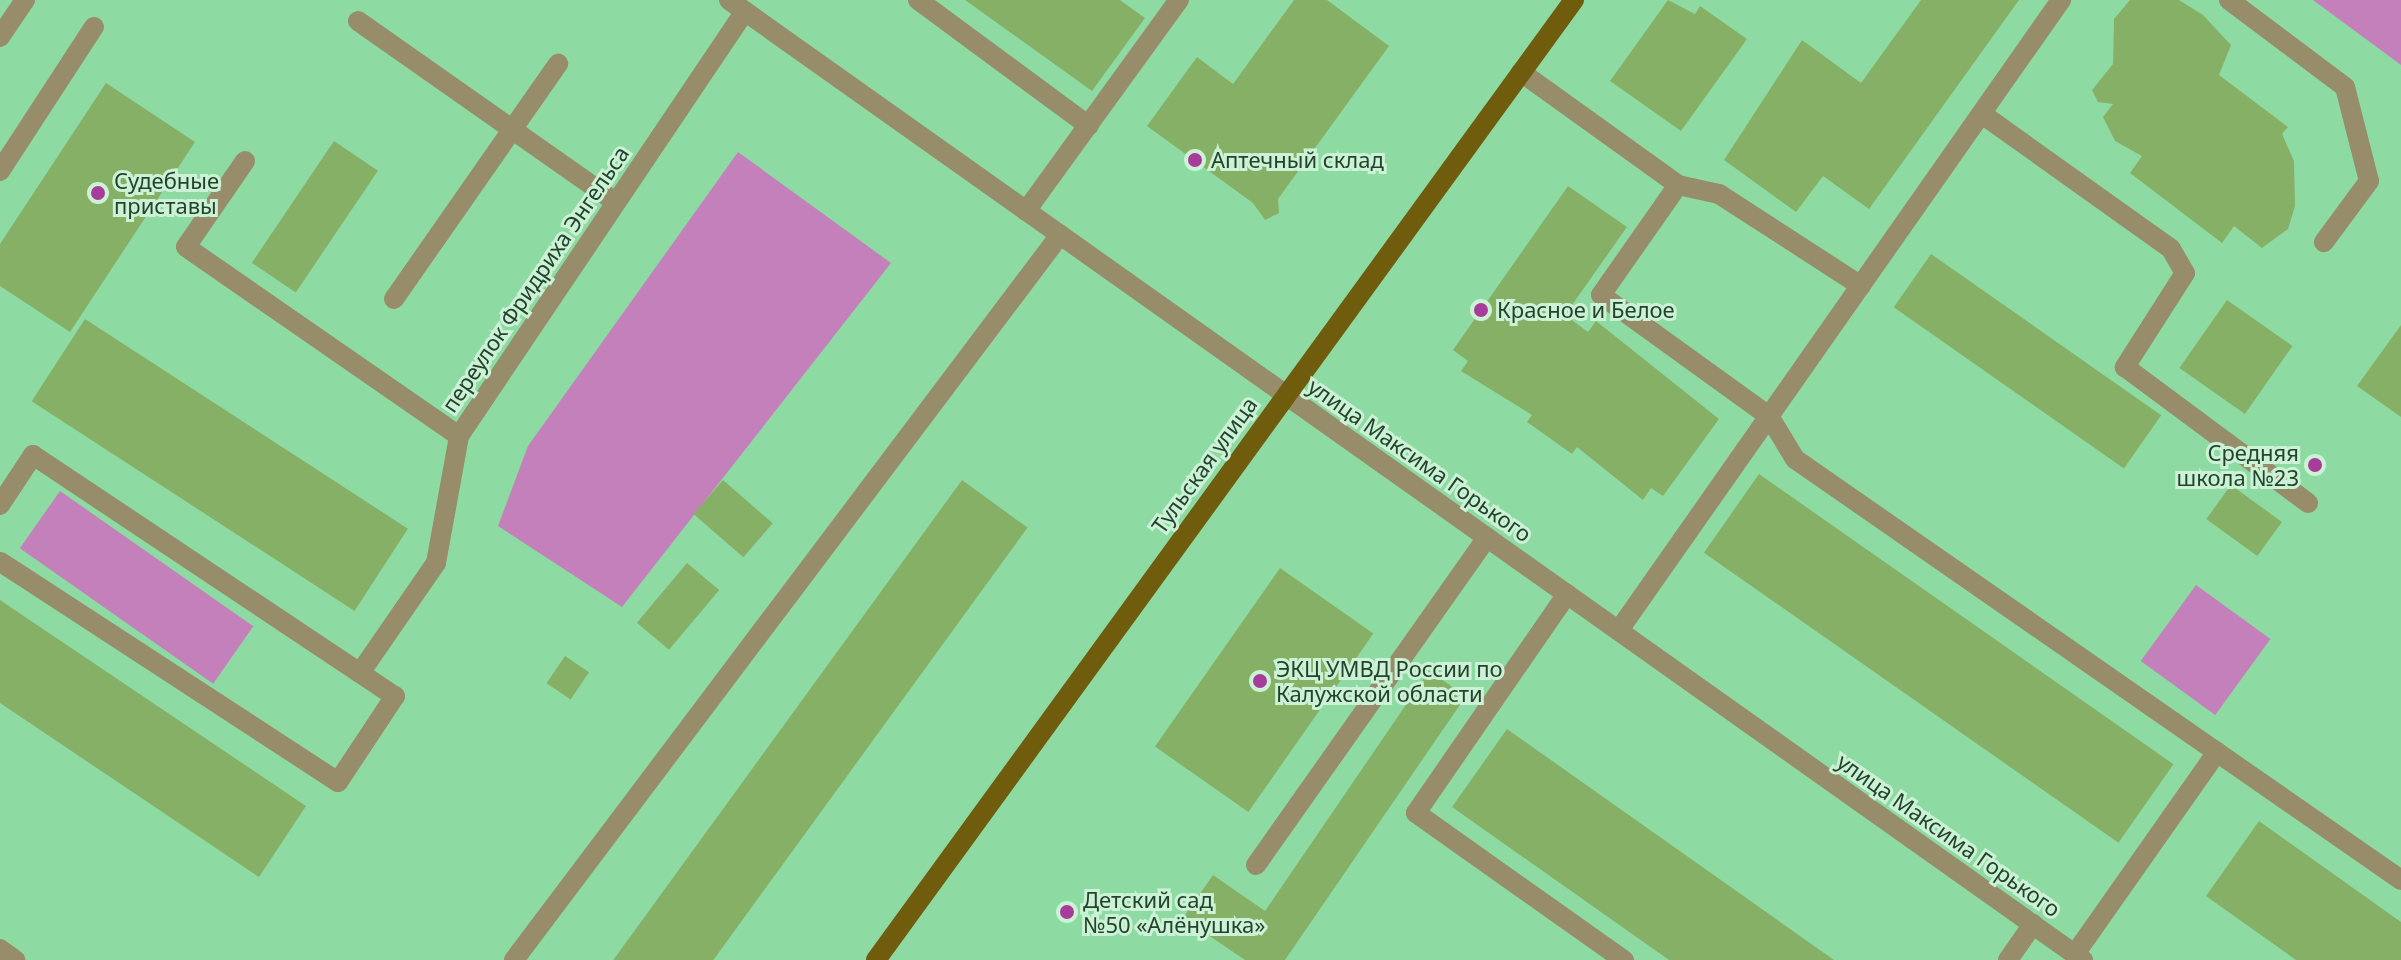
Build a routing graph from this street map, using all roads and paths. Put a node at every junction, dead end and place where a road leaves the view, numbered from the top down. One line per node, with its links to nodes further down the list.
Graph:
1 (25, 0): 10 (street)
2 (918, 0): 14 (street)
3 (1179, 0): 14 (street)
4 (1574, 0): 12 (main road, Тульская улица)
5 (2061, 0): 13 (street)
6 (2229, 0): 22 (street)
7 (737, 6): 19 (street, переулок Фридриха Энгельса); 20 (street, улица Максима Горького)
8 (358, 21): 15 (street)
9 (94, 27): 17 (street)
10 (0, 37)
11 (558, 64): 15 (street)
12 (1521, 72): 18 (street); 25 (main road, Тульская улица)
13 (1982, 114): 23 (street); 28 (street)
14 (1089, 126): 20 (street)
15 (513, 130): 19 (street); 24 (street)
16 (245, 161): 27 (street)
17 (0, 171)
18 (1678, 185): 23 (street); 26 (street)
19 (616, 202): 27 (street, переулок Фридриха Энгельса)
20 (1026, 211): 21 (street, улица Максима Горького)
21 (1060, 235): 25 (street, улица Максима Горького); 42 (street)
22 (2324, 242)
23 (1861, 286): 26 (street)
24 (394, 299)
25 (1285, 394): 30 (street, улица Максима Горького); 43 (main road, Тульская улица)
26 (1769, 416): 33 (street); 35 (street)
27 (459, 436): 34 (street, переулок Фридриха Энгельса)
28 (2308, 503)
29 (0, 505): 34 (street)
30 (1487, 537): 32 (street, улица Максима Горького); 36 (street)
31 (0, 562): 34 (street)
32 (1567, 594): 33 (street, улица Максима Горького); 44 (street)
33 (1619, 630): 38 (street, улица Максима Горького)
34 (360, 673)
35 (2217, 752): 37 (street); 40 (street)
36 (1256, 865)
37 (2401, 880)
38 (2033, 924): 40 (street, улица Максима Горького); 45 (street)
39 (0, 949): 41 (street)
40 (2079, 957)
41 (15, 960)
42 (514, 960)
43 (876, 960)
44 (1624, 960)
45 (2008, 960)

